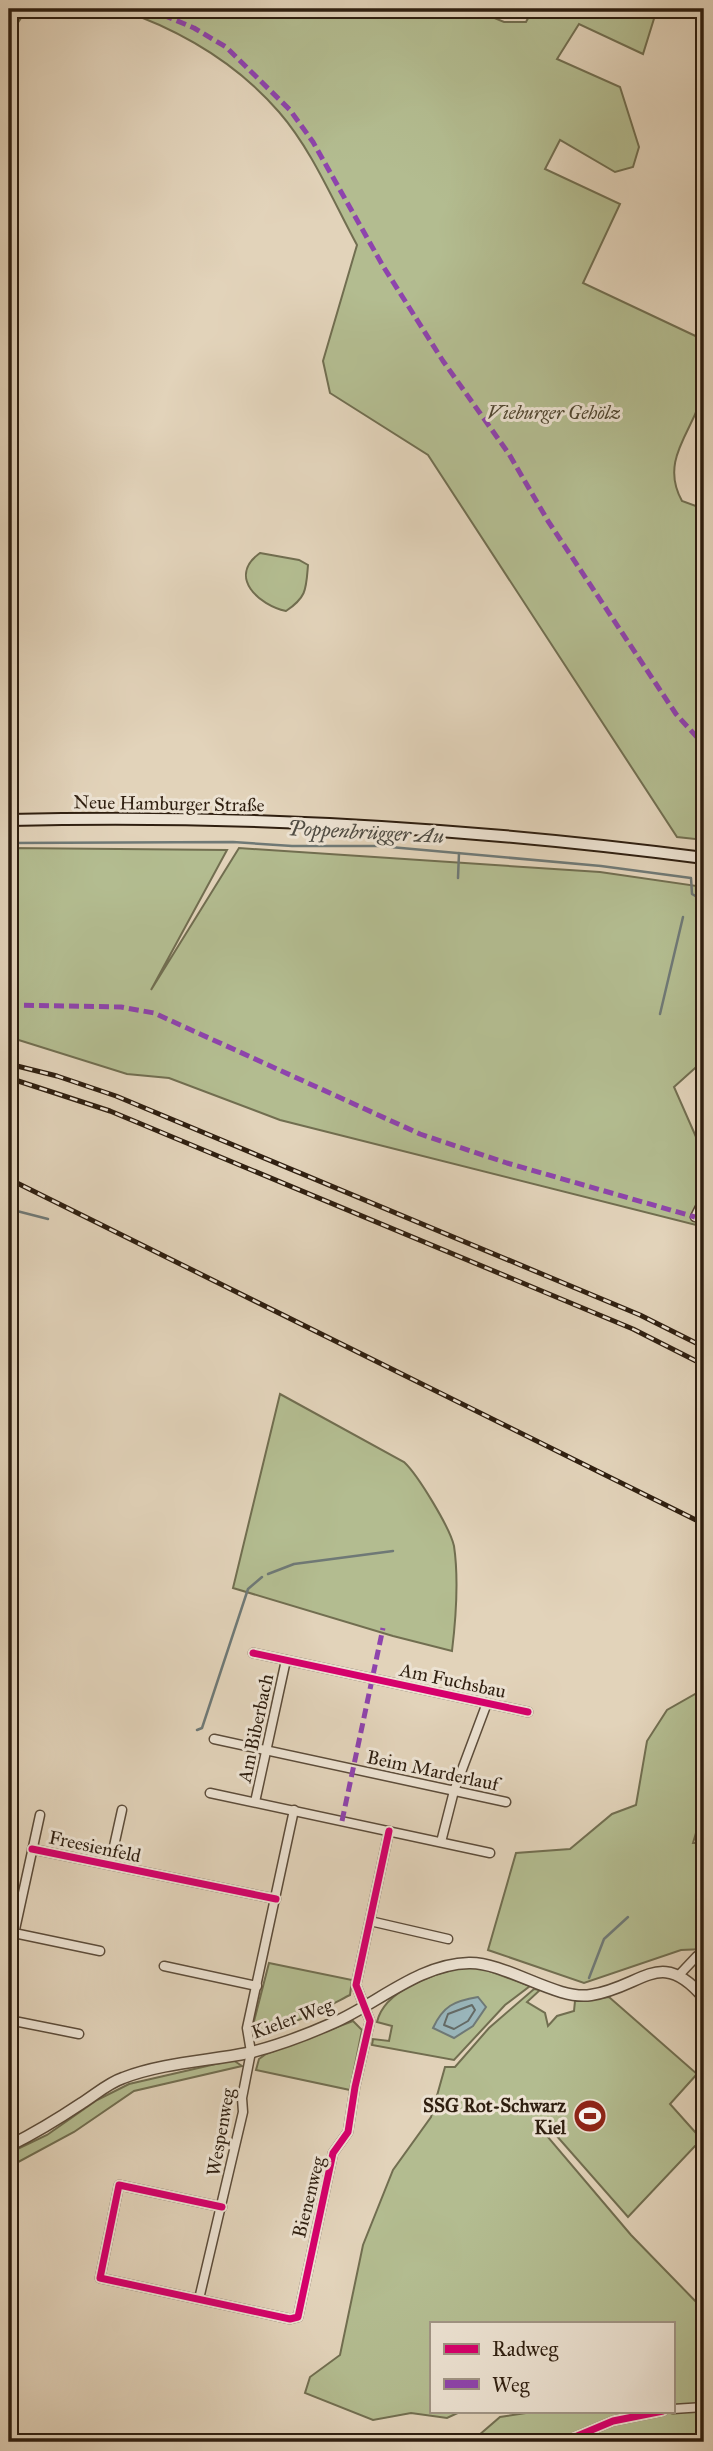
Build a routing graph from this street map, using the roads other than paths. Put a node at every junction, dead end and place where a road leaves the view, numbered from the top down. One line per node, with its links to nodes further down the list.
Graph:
1 (9, 820): 2 (main road, Neue Hamburger Straße)
2 (704, 858)
3 (704, 1199): 4 (street)
4 (704, 1219)
5 (253, 1653): 6 (street, Am Fuchsbau)
6 (286, 1660): 7 (street, Am Fuchsbau); 10 (street, Am Biberbach)
7 (487, 1703): 8 (street, Am Fuchsbau); 11 (street)
8 (528, 1712)
9 (214, 1739): 10 (street, Beim Marderlauf)
10 (266, 1750): 11 (street, Beim Marderlauf); 13 (street, Am Biberbach)
11 (454, 1791): 14 (street, Beim Marderlauf); 19 (street)
12 (210, 1793): 13 (street, Am Biberbach)
13 (255, 1802): 16 (street, Am Biberbach)
14 (506, 1802)
15 (122, 1810): 22 (street)
16 (294, 1810): 18 (street, Am Biberbach); 23 (street)
17 (40, 1815): 20 (street)
18 (389, 1831): 19 (street, Am Biberbach); 25 (street, Bienenweg)
19 (441, 1842): 21 (street, Am Biberbach)
20 (32, 1849): 22 (street, Freesienfeld); 24 (street)
21 (491, 1853)
22 (110, 1864): 23 (street, Freesienfeld)
23 (276, 1899): 33 (street)
24 (13, 1918): 26 (street)
25 (370, 1921): 27 (street); 35 (street, Bienenweg)
26 (14, 1933): 28 (street); 30 (street)
27 (448, 1939)
28 (100, 1951)
29 (704, 1954): 32 (street)
30 (9, 1957)
31 (164, 1966): 33 (street)
32 (680, 1974): 34 (street); 35 (street, Kieler Weg)
33 (257, 1986): 38 (street)
34 (704, 1998)
35 (363, 2007): 38 (street, Kieler Weg); 41 (street, Bienenweg)
36 (9, 2020): 37 (street)
37 (79, 2034)
38 (251, 2052): 39 (street, Kieler Weg); 40 (street, Wespenweg)
39 (9, 2146)
40 (222, 2207): 41 (street, Wespenweg); 41 (street)
41 (199, 2299)
42 (704, 2407): 43 (street)
43 (674, 2409)
44 (658, 2412): 45 (street)
45 (563, 2442)

